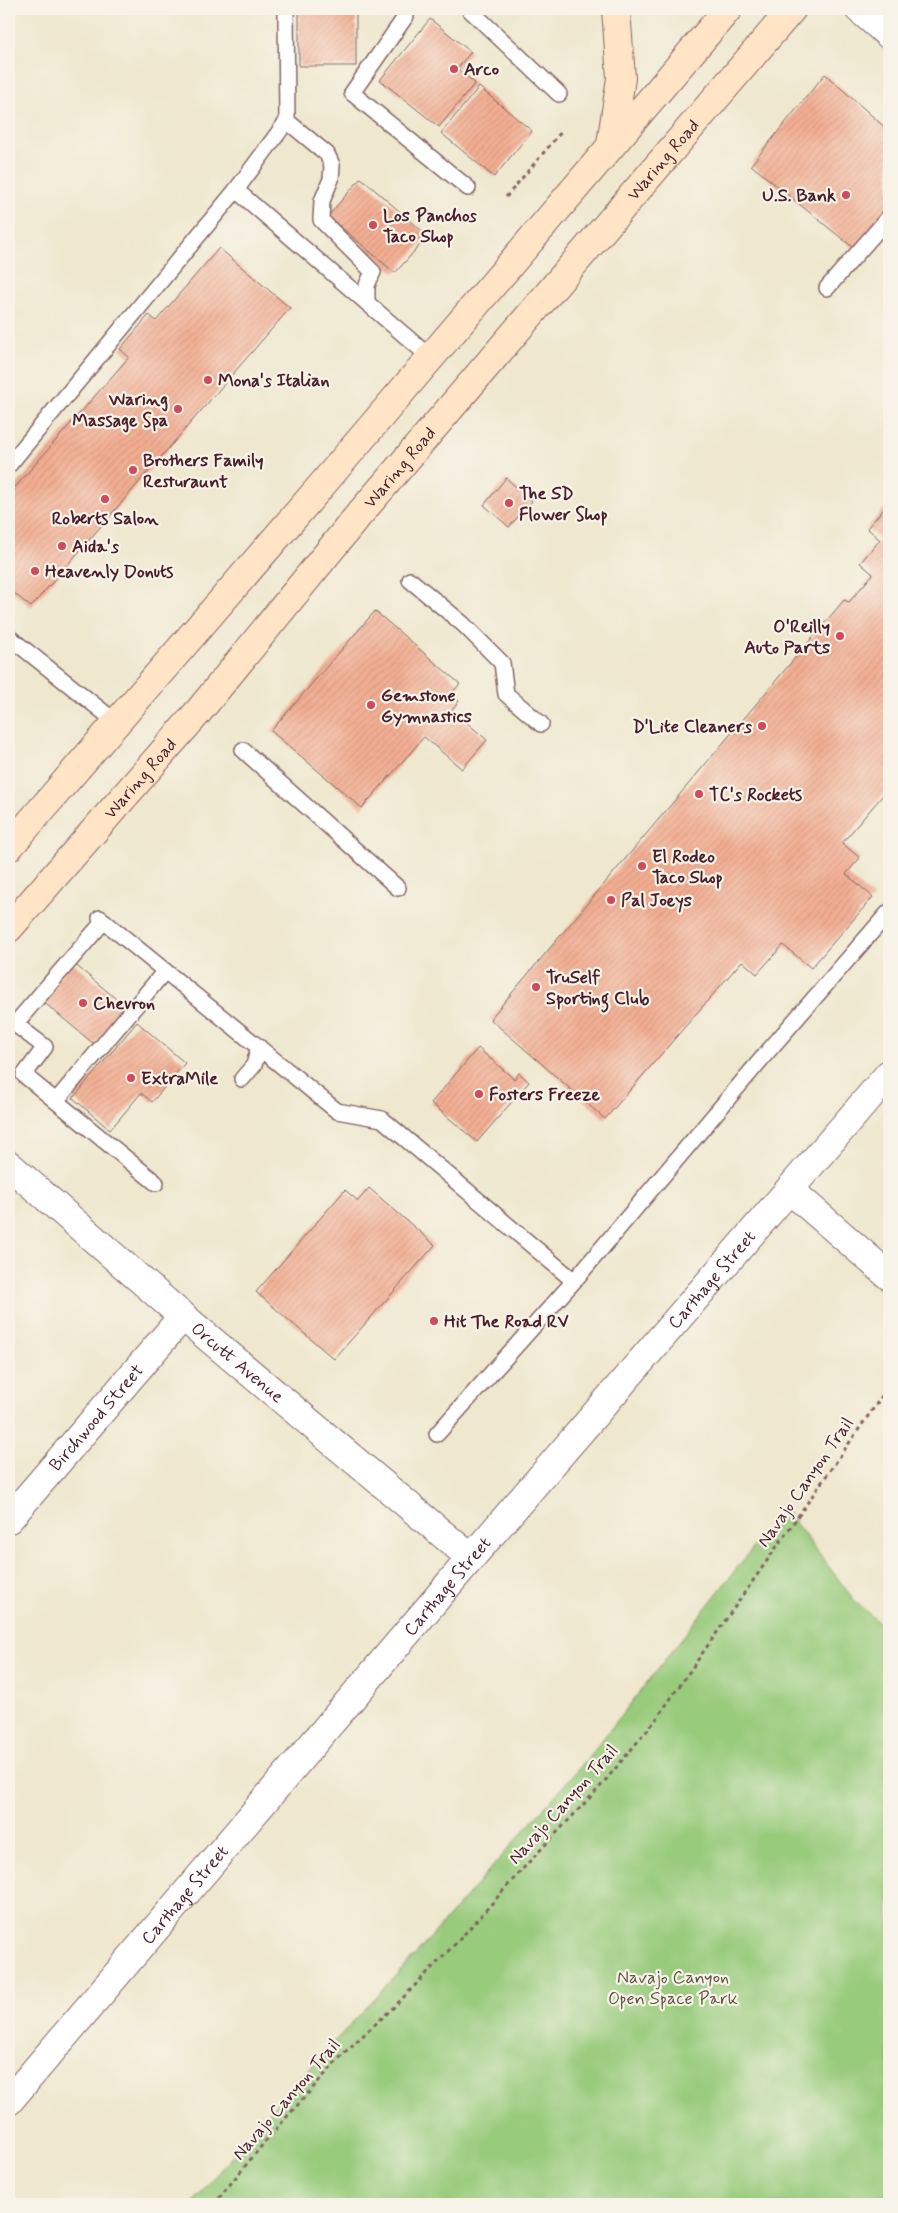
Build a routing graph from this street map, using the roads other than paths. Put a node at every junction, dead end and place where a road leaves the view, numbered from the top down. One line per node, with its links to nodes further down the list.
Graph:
1 (286, 9): 10 (lane)
2 (408, 9): 12 (lane)
3 (469, 9): 9 (lane)
4 (616, 9): 11 (main road)
5 (728, 9): 11 (main road)
6 (792, 9): 27 (main road, Waring Road)
7 (859, 9): 8 (street)
8 (889, 35)
9 (559, 94)
10 (287, 122): 13 (lane); 16 (lane)
11 (611, 144): 17 (main road)
12 (468, 188)
13 (236, 190): 16 (lane); 18 (lane)
14 (889, 217): 15 (lane)
15 (827, 288)
16 (367, 302): 17 (lane)
17 (431, 358): 21 (main road)
18 (9, 465)
19 (410, 580): 22 (lane)
20 (9, 637): 21 (lane)
21 (116, 722): 24 (main road)
22 (542, 724)
23 (243, 750): 25 (lane)
24 (9, 847)
25 (398, 888)
26 (889, 912): 37 (lane)
27 (9, 928)
28 (165, 971): 29 (lane); 32 (lane); 32 (lane)
29 (259, 1047): 31 (lane); 37 (lane)
30 (889, 1074): 35 (street, Carthage Street)
31 (242, 1079)
32 (56, 1101): 34 (lane)
33 (9, 1165): 38 (street, Orcutt Avenue)
34 (156, 1183)
35 (790, 1190): 36 (street); 41 (street, Carthage Street)
36 (889, 1276)
37 (574, 1282): 39 (lane)
38 (183, 1316): 40 (street, Birchwood Street); 41 (street, Orcutt Avenue)
39 (437, 1434)
40 (9, 1519)
41 (471, 1558): 42 (street, Carthage Street)
42 (9, 2101)

